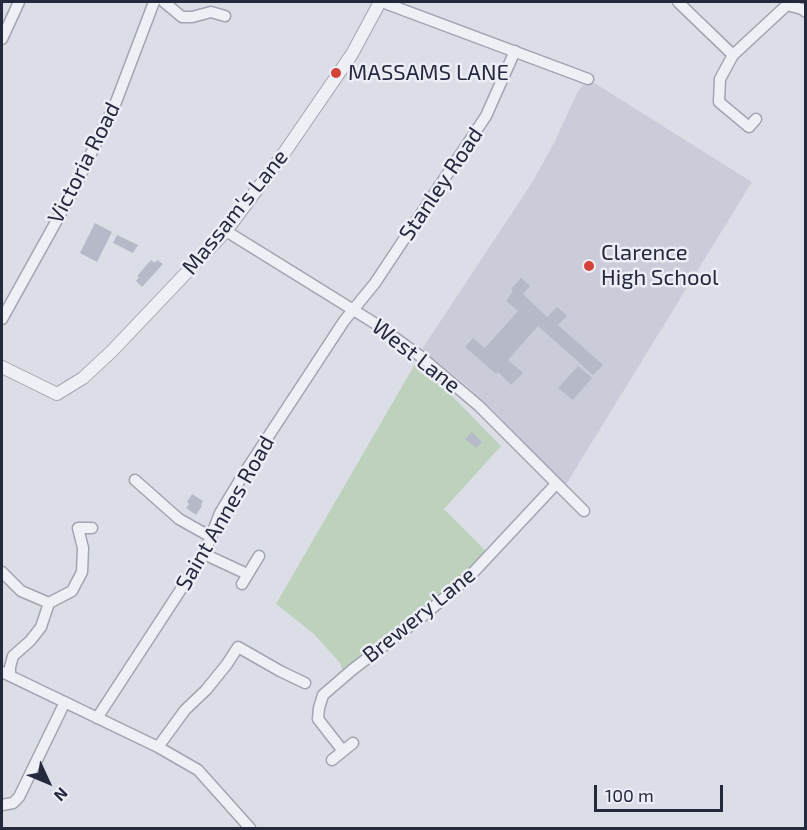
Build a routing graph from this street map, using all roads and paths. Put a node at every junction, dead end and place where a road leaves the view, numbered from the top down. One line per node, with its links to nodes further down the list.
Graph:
1 (19, 2): 8 (street)
2 (154, 2): 15 (street, Victoria Road)
3 (164, 2): 7 (street)
4 (381, 2): 9 (street); 13 (street, Massam's Lane)
5 (678, 2): 10 (street)
6 (806, 12): 10 (street)
7 (225, 16)
8 (2, 39)
9 (515, 51): 11 (street); 14 (street, Stanley Road)
10 (733, 55): 12 (street)
11 (588, 79)
12 (756, 119)
13 (225, 231): 14 (street, West Lane); 16 (street, Massam's Lane)
14 (354, 310): 18 (street, West Lane); 21 (street, Saint Annes Road)
15 (2, 319)
16 (2, 367)
17 (135, 480): 21 (street)
18 (556, 484): 19 (street, West Lane); 32 (street, Brewery Lane)
19 (584, 511)
20 (92, 528): 25 (street)
21 (211, 537): 22 (street, Saint Annes Road)
22 (204, 554): 23 (street); 29 (street, Saint Annes Road)
23 (259, 556)
24 (2, 572): 25 (street)
25 (49, 603): 26 (street)
26 (6, 674): 28 (street)
27 (305, 682): 31 (street)
28 (65, 702): 29 (street); 34 (street)
29 (97, 718): 31 (street)
30 (353, 743): 32 (street)
31 (158, 747): 35 (street)
32 (343, 751): 33 (street)
33 (332, 760)
34 (2, 805)
35 (249, 828)

